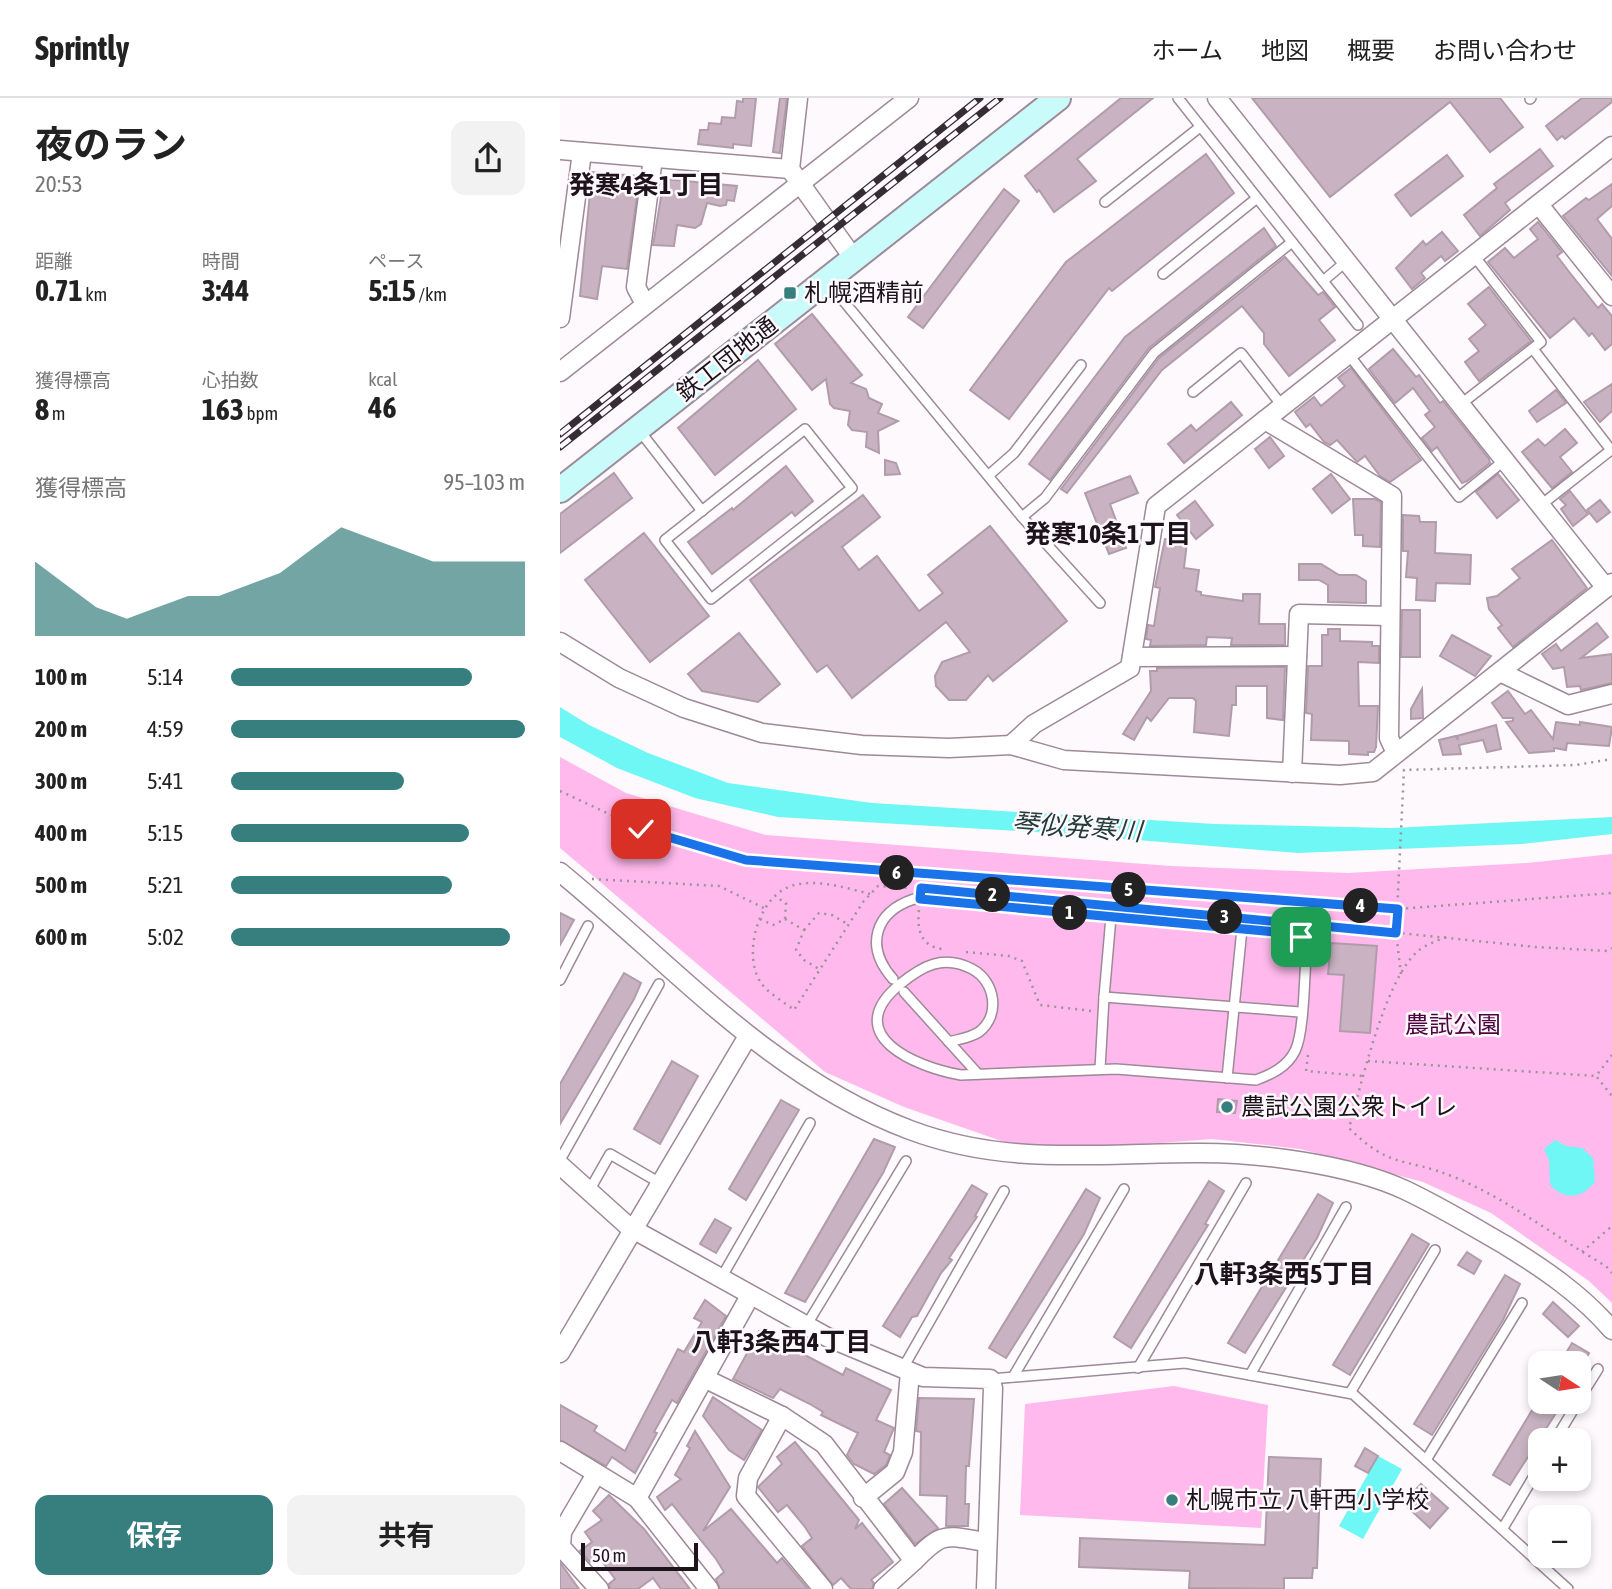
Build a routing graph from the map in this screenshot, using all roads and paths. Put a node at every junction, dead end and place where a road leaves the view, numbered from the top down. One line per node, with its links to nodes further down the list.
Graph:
1 (798, 98): 11 (street)
2 (909, 98): 11 (street)
3 (1058, 98): 17 (street, 鉄工団地通)
4 (1178, 98): 6 (lane)
5 (1217, 98): 18 (street)
6 (1200, 127): 12 (lane); 13 (lane)
7 (560, 150): 8 (street)
8 (582, 152): 10 (street); 24 (street)
9 (1610, 153): 14 (street)
10 (653, 158): 11 (street); 23 (street)
11 (795, 176): 17 (street); 23 (street)
12 (1257, 198): 15 (lane); 19 (lane)
13 (1105, 202)
14 (1540, 206): 16 (street); 22 (street)
15 (1292, 242): 21 (lane); 41 (lane)
16 (1475, 257): 25 (street); 27 (lane)
17 (854, 259): 20 (street, 鉄工団地通)
18 (1348, 260): 21 (lane); 25 (street)
19 (1163, 274)
20 (827, 281): 35 (street, 鉄工団地通); 37 (lane)
21 (1323, 281): 26 (lane)
22 (1612, 296)
23 (645, 304): 29 (street)
24 (560, 318)
25 (1395, 319): 28 (street); 32 (street)
26 (1358, 325)
27 (1533, 349): 32 (lane); 39 (lane)
28 (1349, 355): 33 (street); 36 (lane)
29 (561, 365)
30 (1082, 365): 37 (lane)
31 (1194, 392): 33 (lane)
32 (1461, 404): 36 (street)
33 (1283, 407): 34 (street)
34 (1265, 420): 44 (street); 47 (street)
35 (638, 429): 38 (street, 鉄工団地通); 40 (lane)
36 (1505, 460): 39 (street)
37 (989, 475): 41 (lane)
38 (560, 490)
39 (1541, 505): 42 (street)
40 (702, 511): 40 (lane)
41 (1022, 517): 43 (lane)
42 (1609, 586): 48 (street)
43 (1100, 603)
44 (1391, 616): 46 (street); 51 (street)
45 (560, 642): 50 (street)
46 (1297, 656): 47 (street); 53 (street)
47 (1132, 657): 50 (street)
48 (1500, 672): 49 (street); 51 (street)
49 (1612, 694)
50 (1011, 745): 53 (street)
51 (1396, 754): 53 (street)
52 (1612, 759): 62 (path)
53 (1292, 772)
54 (560, 791): 62 (path)
55 (560, 872): 88 (street)
56 (593, 879): 61 (path)
57 (1612, 893): 62 (path)
58 (870, 894): 59 (path); 60 (path); 67 (path)
59 (776, 897): 61 (path); 65 (path)
60 (920, 899): 63 (lane); 75 (path); 80 (lane)
61 (766, 909): 64 (path)
62 (1398, 909): 72 (path)
63 (1111, 917): 70 (lane); 84 (lane)
64 (760, 919): 65 (path); 78 (path)
65 (785, 919): 71 (path)
66 (1293, 923): 68 (path)
67 (849, 925): 71 (path); 78 (path)
68 (1320, 925): 72 (path); 77 (path)
69 (588, 926): 81 (lane)
70 (1242, 929): 85 (lane); 87 (lane)
71 (804, 930): 78 (path)
72 (1396, 933): 73 (path); 79 (path)
73 (1446, 937): 74 (path); 79 (path)
74 (1612, 948)
75 (949, 950)
76 (961, 951): 86 (path)
77 (1318, 952)
78 (820, 970)
79 (1401, 974): 92 (path)
80 (892, 979)
81 (560, 980)
82 (659, 984): 101 (lane)
83 (904, 992): 89 (lane)
84 (1104, 997): 85 (lane); 93 (lane)
85 (1234, 1007): 87 (lane); 97 (lane)
86 (1092, 1011)
87 (1300, 1012): 97 (lane)
88 (748, 1036): 103 (street); 117 (street)
89 (948, 1042): 94 (lane); 94 (lane)
90 (1308, 1045): 95 (path)
91 (1612, 1055): 96 (path)
92 (1368, 1062): 95 (path); 96 (path)
93 (1100, 1069): 94 (lane); 97 (lane)
94 (978, 1074)
95 (1363, 1076): 111 (path)
96 (1596, 1076): 98 (path)
97 (1227, 1078)
98 (1612, 1096)
99 (810, 1123): 113 (lane)
100 (906, 1161): 116 (lane)
101 (560, 1162): 105 (street)
102 (1246, 1182): 119 (lane)
103 (660, 1183): 105 (lane); 109 (street)
104 (1124, 1189): 123 (lane)
105 (589, 1191): 109 (street)
106 (1004, 1191): 121 (lane)
107 (1346, 1208): 122 (lane)
108 (1612, 1226): 111 (path)
109 (633, 1229): 113 (street); 118 (street)
110 (1435, 1250): 127 (lane)
111 (1582, 1252): 112 (path)
112 (1612, 1273)
113 (720, 1280): 114 (street)
114 (751, 1296): 116 (street); 124 (street)
115 (1522, 1303): 130 (lane)
116 (806, 1326): 121 (street)
117 (1612, 1330)
118 (560, 1353)
119 (1138, 1368): 122 (lane); 123 (lane)
120 (1598, 1369): 126 (lane)
121 (907, 1370): 125 (street); 134 (street)
122 (1250, 1375): 127 (lane)
123 (1013, 1377): 125 (lane)
124 (706, 1379): 128 (street); 133 (street)
125 (989, 1379): 136 (street)
126 (1591, 1381)
127 (1350, 1394): 130 (lane)
128 (782, 1416): 134 (street); 140 (street)
129 (560, 1451): 131 (street)
130 (1426, 1460): 135 (lane)
131 (596, 1474): 133 (street); 138 (street)
132 (1528, 1486): 135 (lane)
133 (637, 1498): 139 (street)
134 (863, 1498): 137 (street)
135 (1503, 1528): 143 (lane)
136 (986, 1542): 137 (street); 142 (street)
137 (914, 1561): 141 (street)
138 (598, 1589)
139 (709, 1589)
140 (823, 1589)
141 (883, 1589)
142 (986, 1589)
143 (1567, 1589)

